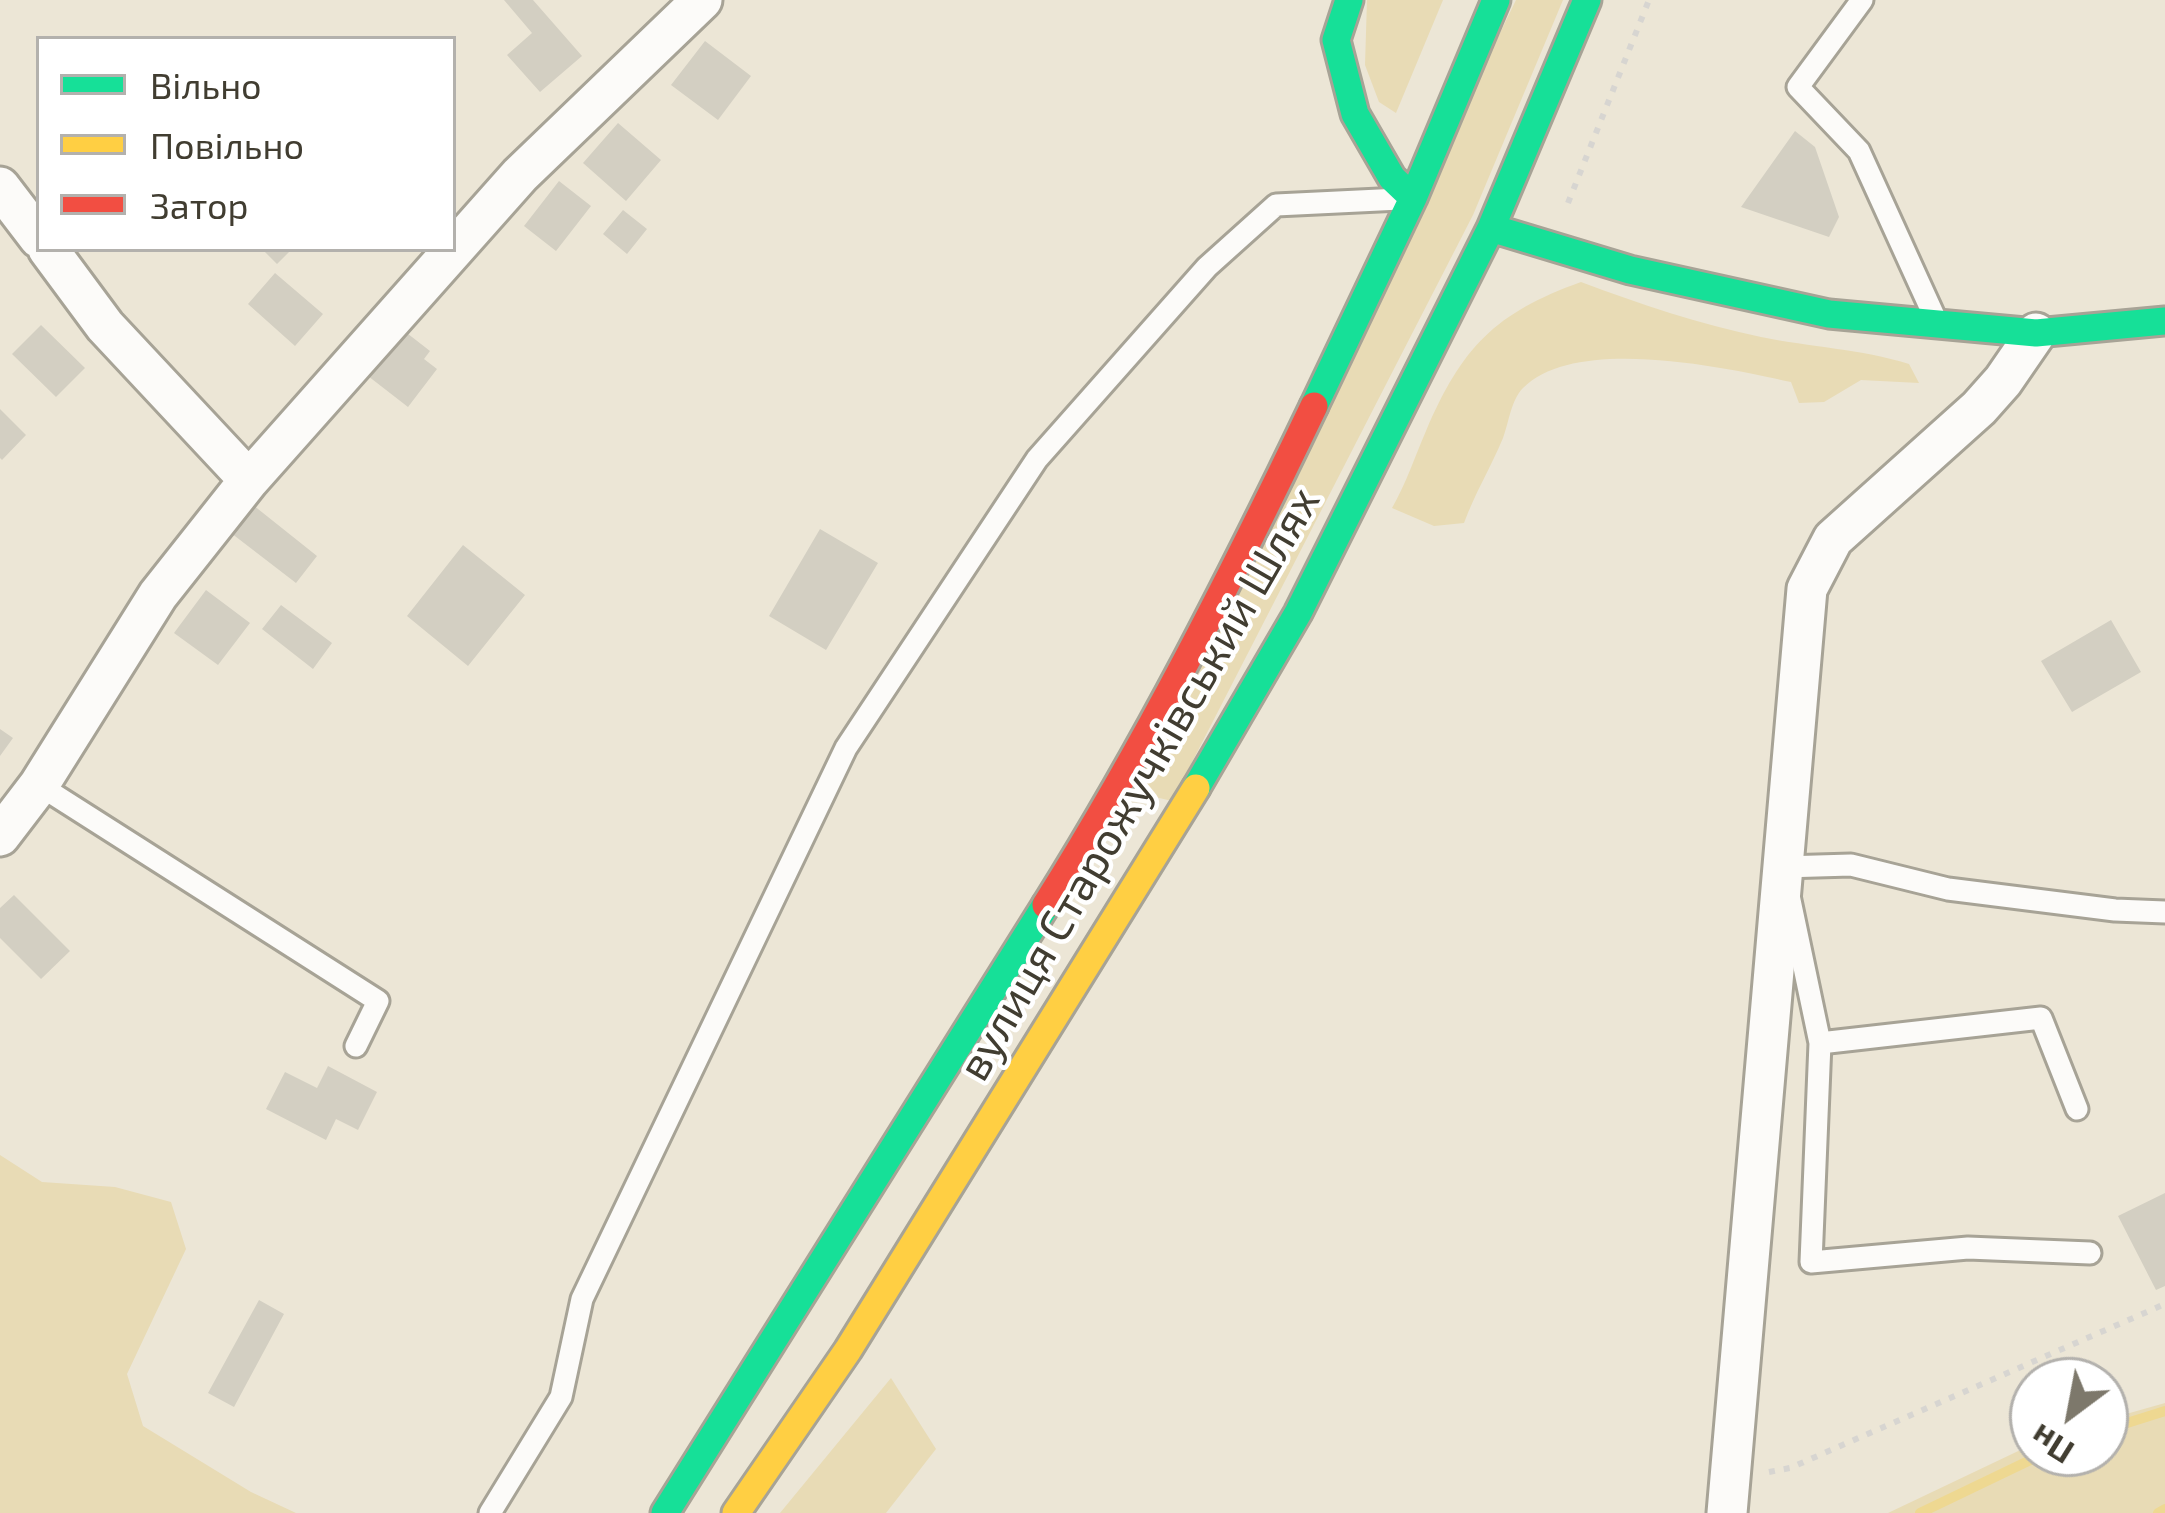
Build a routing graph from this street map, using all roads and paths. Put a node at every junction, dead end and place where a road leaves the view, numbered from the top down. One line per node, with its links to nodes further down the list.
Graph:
1 (702, 0): 12 (street)
2 (1349, 0): 8 (main road)
3 (1496, 0): 8 (main road, вулиця Старожучківський Шлях)
4 (1587, 0): 9 (main road, вулиця Старожучківський Шлях)
5 (1649, 0): 11 (path)
6 (1862, 0): 16 (lane)
7 (0, 187): 10 (street)
8 (1413, 198): 20 (main road, вулиця Старожучківський Шлях); 30 (lane)
9 (1491, 228): 11 (main road); 20 (main road, вулиця Старожучківський Шлях)
10 (36, 234)
11 (1552, 246): 16 (main road)
12 (456, 247)
13 (49, 252): 18 (street)
14 (452, 252): 18 (street)
15 (2165, 321): 17 (main road)
16 (1937, 324): 17 (main road)
17 (2036, 333): 22 (street)
18 (249, 480): 19 (street)
19 (39, 785): 21 (street); 25 (lane)
20 (1142, 814): 31 (main road, вулиця Старожучківський Шлях); 32 (main road, вулиця Старожучківський Шлях)
21 (0, 836)
22 (1783, 867): 23 (lane); 24 (lane); 29 (street)
23 (2165, 912)
24 (1820, 1042): 26 (lane); 27 (lane)
25 (356, 1046)
26 (2077, 1109)
27 (2090, 1253)
28 (2165, 1304): 29 (path)
29 (1729, 1497)
30 (490, 1513)
31 (665, 1513)
32 (736, 1513)

